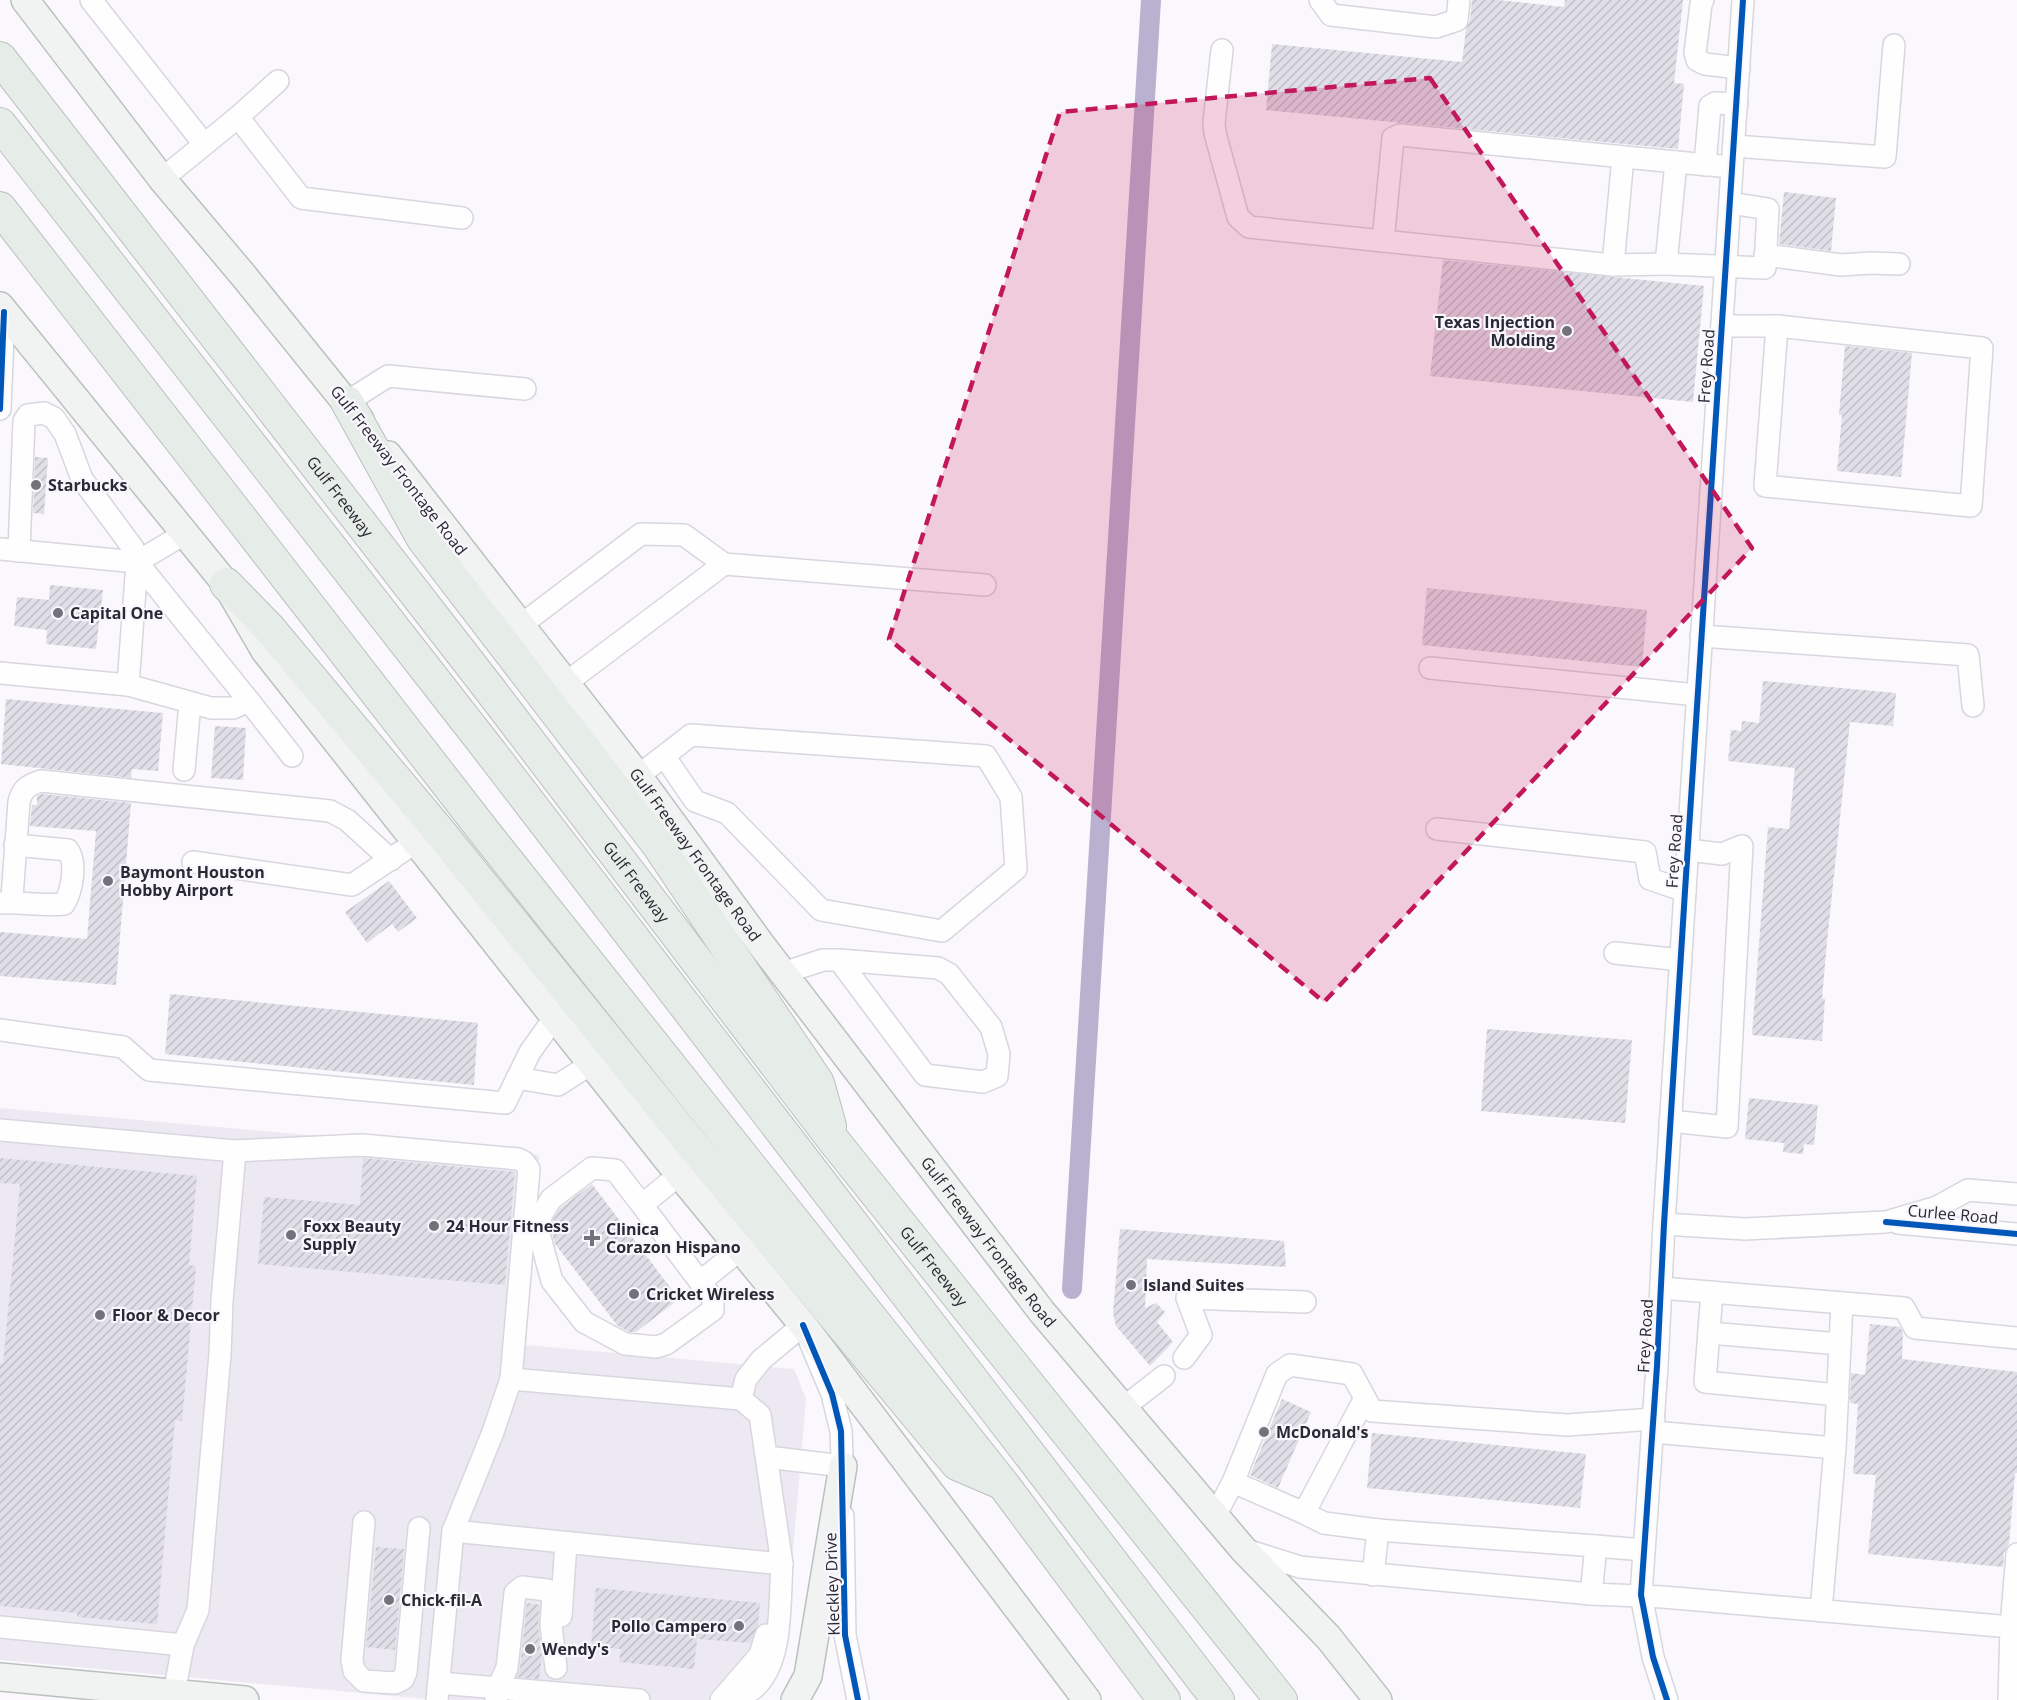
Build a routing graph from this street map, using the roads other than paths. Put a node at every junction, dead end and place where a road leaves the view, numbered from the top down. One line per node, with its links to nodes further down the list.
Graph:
1 (25, 0): 20 (main road, Gulf Freeway Frontage Road)
2 (91, 0): 15 (street)
3 (1320, 0): 4 (street)
4 (1459, 0)
5 (1703, 0): 10 (street)
6 (1743, 0): 10 (street, Frey Road)
7 (1894, 45): 17 (street)
8 (1222, 50): 24 (street)
9 (0, 58): 76 (highway, Gulf Freeway)
10 (1739, 68): 12 (street, Frey Road)
11 (278, 81): 13 (street)
12 (1737, 104): 17 (street, Frey Road); 19 (street)
13 (238, 117): 15 (street); 23 (street)
14 (0, 124): 131 (highway)
15 (204, 144): 20 (street)
16 (1623, 157): 18 (street); 24 (street); 28 (street)
17 (1733, 157): 19 (street); 21 (street, Frey Road)
18 (1676, 162): 19 (street); 26 (street)
19 (1705, 165)
20 (162, 179): 36 (main road, Gulf Freeway Frontage Road)
21 (1730, 203): 25 (street); 29 (street, Frey Road)
22 (0, 208): 106 (highway)
23 (462, 218)
24 (1383, 241): 28 (street)
25 (1765, 255): 27 (street); 29 (street)
26 (1666, 264): 28 (street); 29 (street)
27 (1899, 264)
28 (1613, 265)
29 (1726, 265): 31 (street, Frey Road)
30 (2, 309): 33 (main road); 34 (street)
31 (1722, 326): 32 (street); 45 (street, Frey Road)
32 (1777, 326): 32 (street)
33 (38, 354): 34 (street); 38 (main road)
34 (3, 368): 37 (street)
35 (525, 389): 36 (street)
36 (347, 402): 44 (main road, Gulf Freeway Frontage Road); 76 (highway)
37 (0, 409)
38 (184, 534): 40 (street); 42 (main road)
39 (10, 550): 40 (street); 40 (street)
40 (137, 562): 49 (street); 51 (street)
41 (724, 564): 43 (street); 44 (street); 48 (street)
42 (226, 584): 59 (main road); 106 (highway)
43 (985, 585)
44 (521, 625): 48 (main road, Gulf Freeway Frontage Road)
45 (1701, 636): 50 (street, Frey Road); 53 (street)
46 (1430, 668): 50 (street)
47 (0, 673): 49 (street)
48 (566, 683): 57 (main road, Gulf Freeway Frontage Road)
49 (128, 685): 52 (street)
50 (1697, 695): 61 (street, Frey Road)
51 (249, 701): 52 (street); 54 (street)
52 (190, 703): 56 (street)
53 (1973, 706)
54 (292, 756)
55 (664, 756): 55 (street); 57 (street)
56 (184, 770)
57 (638, 776): 69 (main road, Gulf Freeway Frontage Road)
58 (1437, 829): 64 (street)
59 (416, 842): 62 (street); 70 (main road)
60 (15, 845): 62 (street); 65 (street); 65 (street)
61 (1688, 850): 64 (street, Frey Road); 74 (street)
62 (391, 860): 63 (street)
63 (193, 862)
64 (1684, 891): 68 (street, Frey Road)
65 (5, 902)
66 (1615, 953): 68 (street)
67 (839, 960): 67 (street); 69 (street)
68 (1681, 960): 74 (street, Frey Road)
69 (783, 973): 100 (main road, Gulf Freeway Frontage Road)
70 (555, 1017): 72 (main road); 73 (street)
71 (0, 1030): 73 (street)
72 (591, 1064): 73 (street); 78 (main road)
73 (517, 1078)
74 (1670, 1121): 82 (street, Frey Road)
75 (0, 1130): 77 (street)
76 (834, 1141): 134 (highway, Gulf Freeway)
77 (235, 1151): 96 (street); 125 (street)
78 (680, 1174): 80 (street); 84 (main road)
79 (2017, 1194): 81 (street)
80 (642, 1205): 85 (street); 85 (street)
81 (1886, 1222): 82 (street); 83 (street, Curlee Road)
82 (1664, 1224): 86 (street, Frey Road)
83 (2017, 1234)
84 (741, 1249): 85 (street); 90 (main road)
85 (700, 1282)
86 (1661, 1288): 87 (street); 101 (street, Frey Road)
87 (1712, 1292): 89 (street); 91 (street)
88 (1305, 1302): 94 (street)
89 (1842, 1303): 92 (street); 93 (street)
90 (803, 1325): 99 (street); 104 (street, Kleckley Drive); 141 (main road)
91 (1709, 1333): 93 (street); 97 (street)
92 (2017, 1338)
93 (1840, 1344): 97 (street)
94 (1184, 1358)
95 (1164, 1376): 100 (street)
96 (511, 1379): 99 (street); 112 (street)
97 (1838, 1395): 102 (street)
98 (1365, 1398): 101 (street); 105 (street); 107 (street)
99 (741, 1399): 103 (street)
100 (1123, 1408): 108 (main road, Gulf Freeway Frontage Road)
101 (1653, 1425): 102 (street); 116 (street, Frey Road)
102 (1835, 1448): 122 (street)
103 (767, 1456): 104 (street); 118 (street)
104 (843, 1466): 139 (main road); 140 (street, Kleckley Drive)
105 (1233, 1482): 107 (street); 108 (street)
106 (1003, 1484): 130 (highway)
107 (1304, 1513): 111 (street)
108 (1215, 1516): 115 (main road, Gulf Freeway Frontage Road)
109 (364, 1522): 110 (street)
110 (419, 1528)
111 (1378, 1530): 114 (street); 119 (street)
112 (453, 1531): 113 (street); 129 (street)
113 (566, 1543): 118 (street); 127 (street)
114 (1596, 1546): 116 (street); 120 (street)
115 (1243, 1549): 119 (street); 126 (main road, Gulf Freeway Frontage Road)
116 (1644, 1550): 121 (street, Frey Road)
117 (2017, 1554): 124 (street)
118 (782, 1564): 138 (street)
119 (1373, 1575): 120 (street)
120 (1591, 1594): 121 (street)
121 (1641, 1595): 122 (street); 144 (street, Frey Road)
122 (1821, 1611): 124 (street)
123 (0, 1627): 125 (street)
124 (2011, 1627): 145 (street)
125 (183, 1645): 135 (street)
126 (1352, 1667): 142 (main road); 143 (main road, Gulf Freeway Frontage Road)
127 (556, 1668): 132 (street); 133 (street)
128 (0, 1677): 135 (main road)
129 (438, 1691): 132 (street)
130 (1157, 1691)
131 (1212, 1692)
132 (497, 1694): 133 (street)
133 (553, 1696): 137 (street)
134 (1278, 1696)
135 (174, 1697): 136 (main road)
136 (245, 1700)
137 (639, 1700)
138 (722, 1700)
139 (795, 1700)
140 (858, 1700)
141 (1087, 1700)
142 (1356, 1700)
143 (1378, 1700)
144 (1667, 1700)
145 (2009, 1700)

